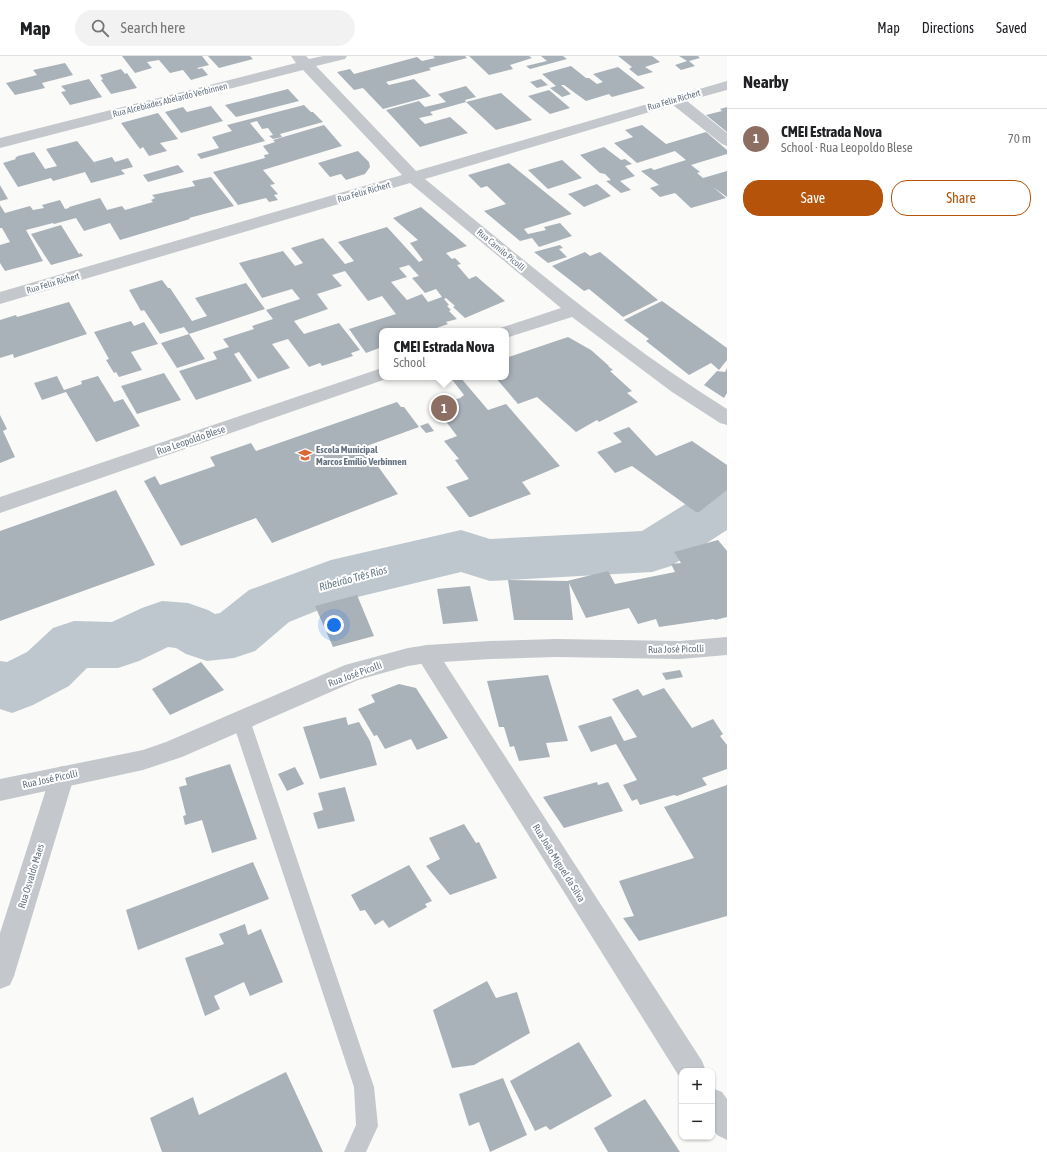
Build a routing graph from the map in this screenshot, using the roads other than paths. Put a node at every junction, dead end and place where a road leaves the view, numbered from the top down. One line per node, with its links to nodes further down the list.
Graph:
1 (340, 56): 2 (street, Rua Alcebiades Abelardo Verbinnen)
2 (302, 60): 6 (street, Rua Alcebiades Abelardo Verbinnen); 7 (street, Rua Camilo Picolli)
3 (727, 85): 4 (street, Rua Felix Richert)
4 (676, 100): 5 (street); 7 (street, Rua Felix Richert)
5 (727, 141)
6 (0, 143)
7 (414, 178): 8 (street, Rua Felix Richert); 9 (street, Rua Camilo Picolli)
8 (0, 298)
9 (574, 310): 10 (street); 12 (street, Rua Camilo Picolli)
10 (509, 331)
11 (379, 375): 13 (street, Rua Leopoldo Blese)
12 (727, 418)
13 (0, 505)
14 (727, 646): 15 (street, Rua José Picolli)
15 (427, 654): 16 (street, Rua José Picolli); 20 (street, Rua João Miguel da Silva)
16 (241, 720): 17 (street, Rua José Picolli); 23 (lane)
17 (62, 777): 18 (street, Rua José Picolli); 19 (street, Rua Osvaldo Maes)
18 (0, 790)
19 (0, 976)
20 (690, 1068)
21 (713, 1104): 22 (street)
22 (727, 1125)
23 (355, 1152)

